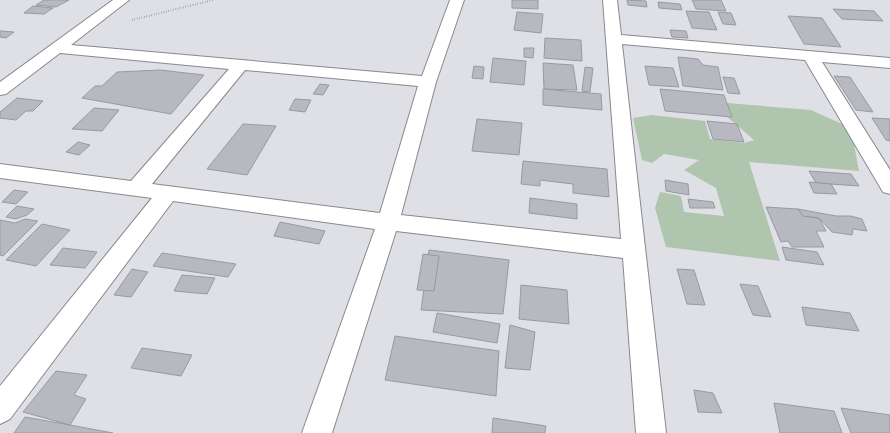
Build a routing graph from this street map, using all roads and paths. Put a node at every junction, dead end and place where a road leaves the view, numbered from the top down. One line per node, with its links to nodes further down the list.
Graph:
1 (122, 0): 7 (street)
2 (213, 0): 5 (path)
3 (457, 0): 11 (street)
4 (610, 0): 6 (street)
5 (126, 22)
6 (613, 39): 8 (street); 18 (street)
7 (57, 48): 10 (street); 12 (street)
8 (810, 56): 9 (street); 14 (street)
9 (890, 64)
10 (241, 65): 11 (street); 15 (street)
11 (428, 82): 17 (street)
12 (0, 90)
13 (0, 171): 15 (street)
14 (889, 183)
15 (137, 188): 16 (street)
16 (169, 192): 17 (street); 19 (street)
17 (388, 222): 18 (street); 20 (street)
18 (634, 250): 21 (street)
19 (0, 409)
20 (317, 433)
21 (651, 433)

